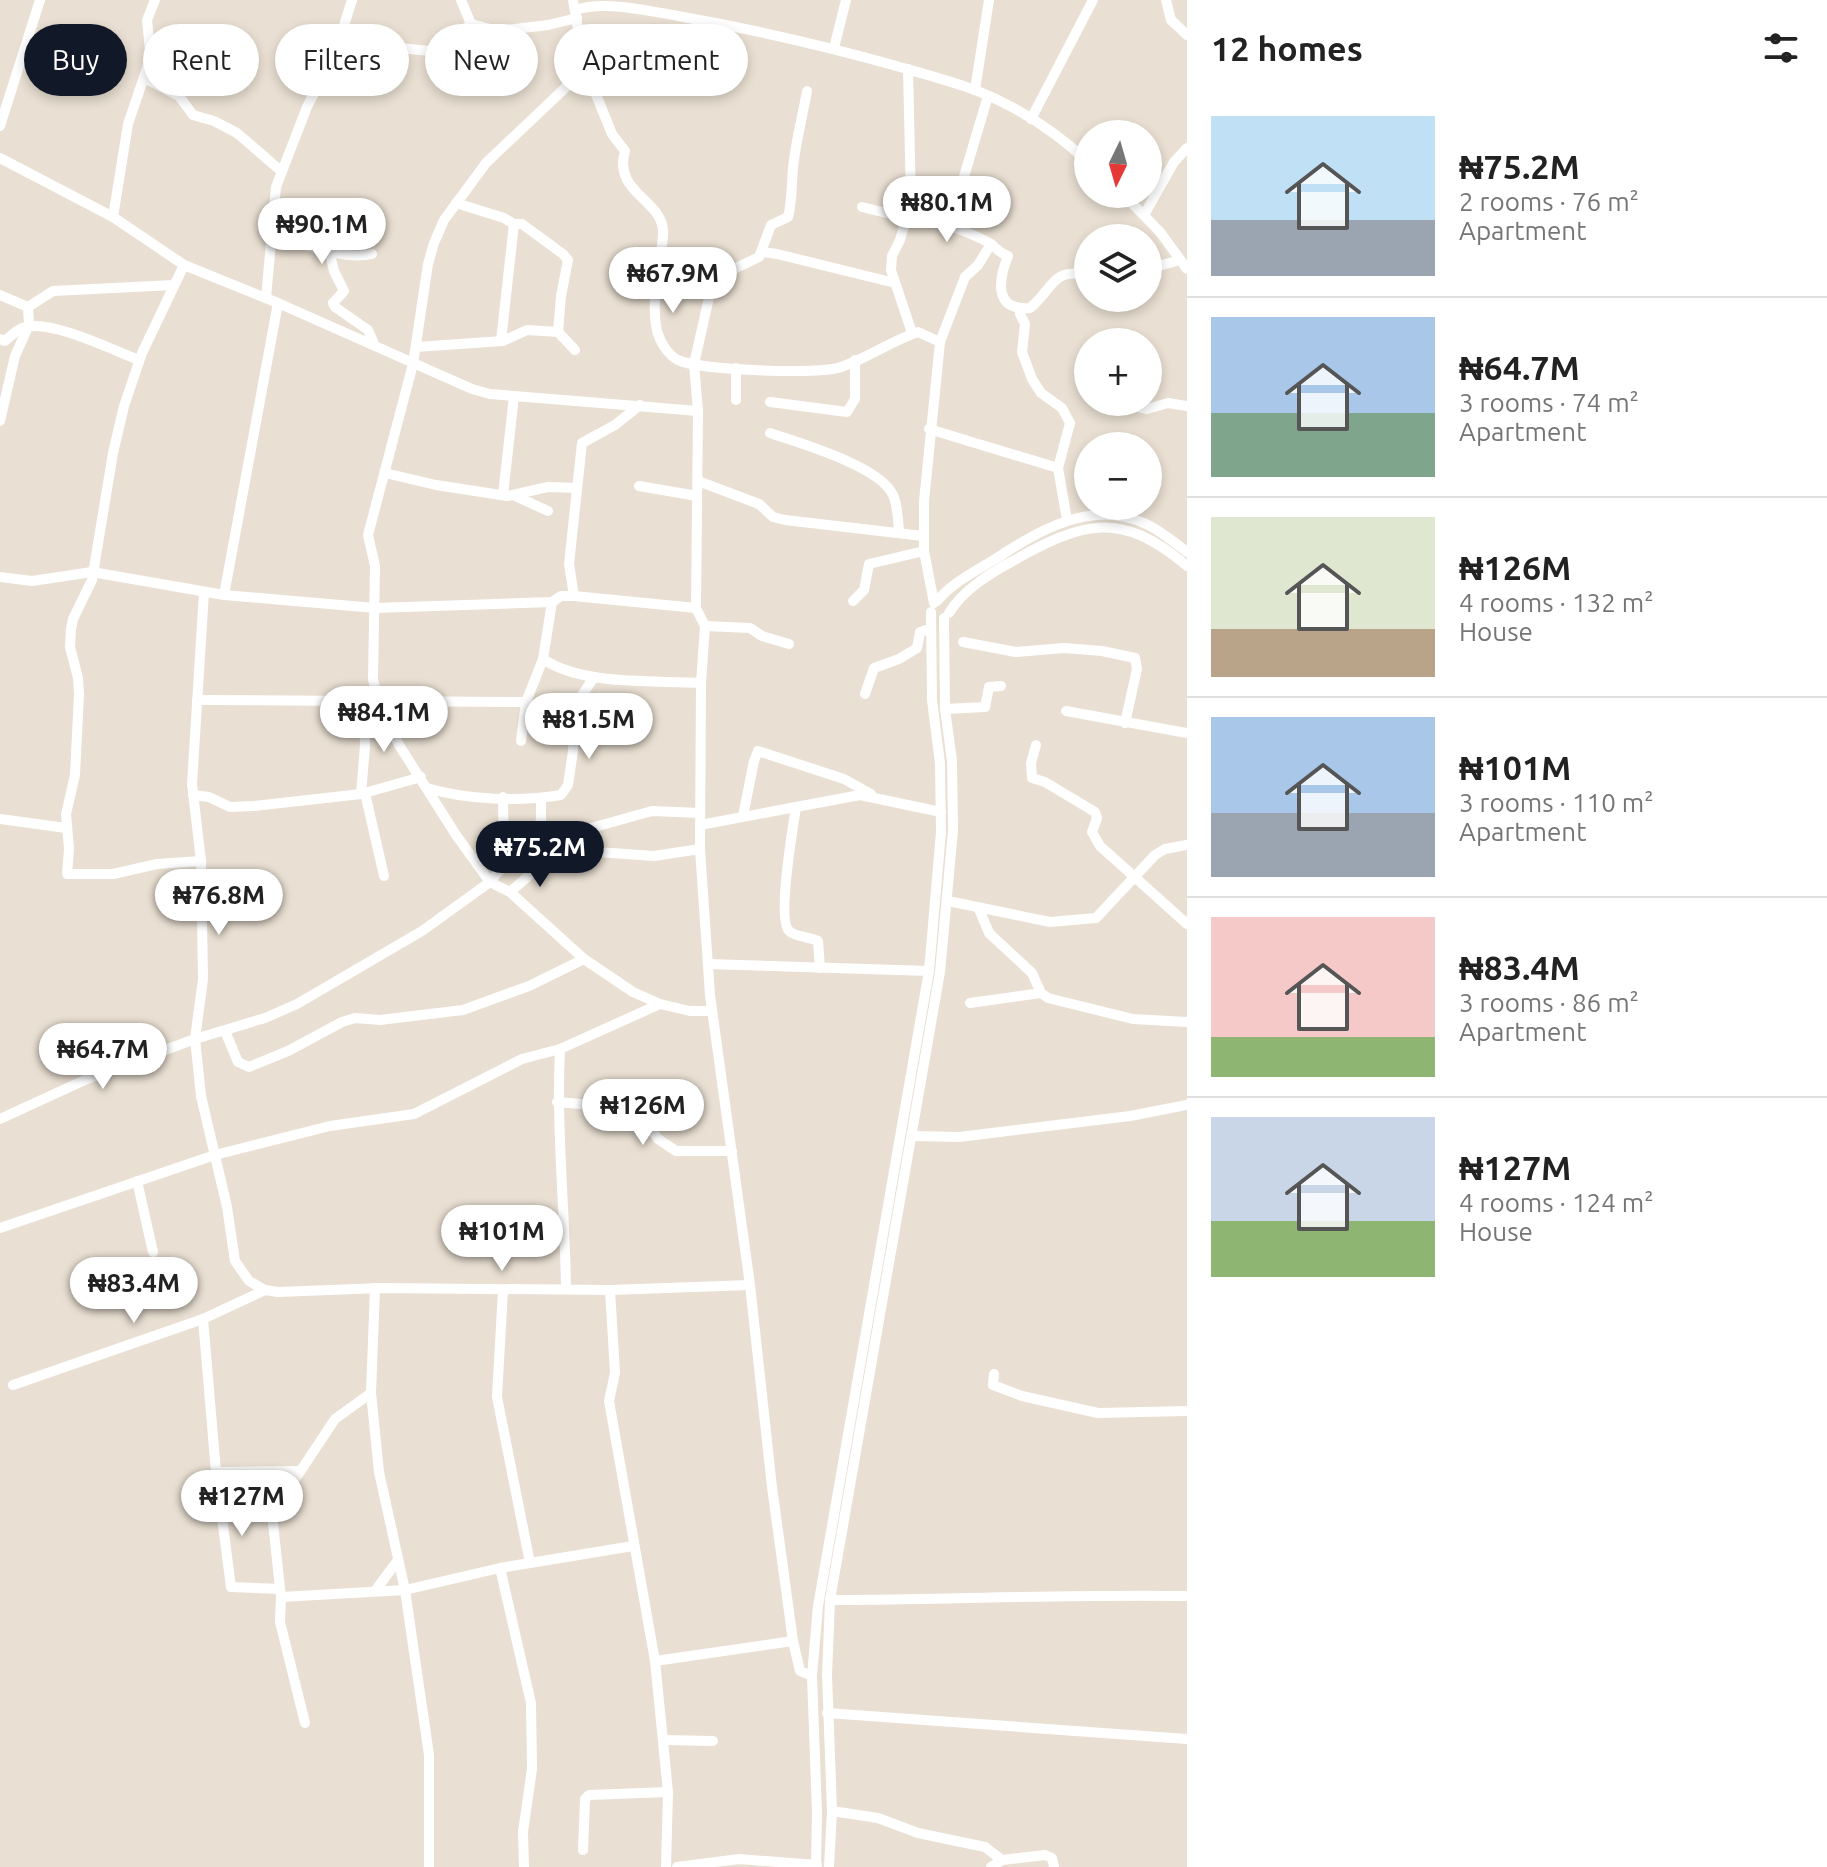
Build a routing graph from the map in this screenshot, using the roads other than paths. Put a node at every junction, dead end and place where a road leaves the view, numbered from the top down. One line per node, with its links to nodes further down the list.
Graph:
1 (40, 0): 27 (street)
2 (155, 0): 11 (street)
3 (352, 0): 12 (street)
4 (461, 0): 13 (street)
5 (846, 0): 16 (street)
6 (989, 0): 19 (street)
7 (1093, 0): 26 (street)
8 (1166, 0): 15 (street)
9 (602, 3): 10 (street); 16 (street)
10 (576, 9): 14 (street)
11 (147, 24)
12 (344, 24)
13 (471, 24)
14 (538, 26)
15 (1187, 35)
16 (834, 48): 17 (street)
17 (908, 69): 19 (street); 36 (street)
18 (143, 81): 37 (street)
19 (975, 90): 25 (street)
20 (807, 91): 43 (street)
21 (179, 96): 31 (street)
22 (313, 96): 31 (street)
23 (557, 96): 32 (street)
24 (597, 96): 48 (street)
25 (988, 96): 26 (street); 39 (street)
26 (1031, 119): 29 (street)
27 (0, 126)
28 (1187, 148): 35 (street)
29 (1074, 151)
30 (0, 158): 37 (street)
31 (281, 171): 40 (street)
32 (456, 203): 38 (street); 65 (street)
33 (862, 207): 36 (street)
34 (1137, 208): 35 (street)
35 (1144, 215): 45 (street)
36 (908, 216): 39 (street); 51 (street)
37 (113, 217): 46 (street)
38 (514, 224): 59 (street); 62 (street)
39 (949, 227): 41 (street)
40 (273, 235): 42 (street); 54 (street)
41 (991, 244): 57 (street); 63 (street)
42 (329, 250): 44 (street); 64 (street)
43 (762, 252): 50 (street); 51 (street)
44 (372, 254)
45 (1184, 264): 47 (street)
46 (184, 265): 52 (street); 54 (street)
47 (1162, 267)
48 (657, 269): 50 (street); 70 (street)
49 (1074, 272): 57 (street)
50 (713, 279): 70 (street)
51 (895, 283): 60 (street)
52 (174, 285): 56 (street); 67 (street)
53 (0, 295): 56 (street)
54 (266, 298): 55 (street)
55 (278, 303): 64 (street); 99 (street)
56 (28, 307): 58 (street)
57 (1021, 309): 82 (street)
58 (29, 325): 61 (street); 67 (street); 79 (street)
59 (558, 332): 62 (street); 66 (street)
60 (912, 333): 63 (street); 68 (street)
61 (0, 339)
62 (501, 341): 65 (street)
63 (940, 342): 80 (street)
64 (375, 346): 69 (street)
65 (416, 347): 69 (street)
66 (575, 350)
67 (139, 360): 96 (street)
68 (855, 360): 71 (street); 74 (street)
69 (413, 364): 72 (street); 83 (street)
70 (694, 364): 71 (street); 78 (street)
71 (736, 368): 73 (street)
72 (514, 396): 75 (street); 87 (street)
73 (736, 400)
74 (770, 402)
75 (640, 405): 78 (street); 86 (street)
76 (1162, 405): 77 (street)
77 (1187, 406)
78 (698, 411): 84 (street)
79 (0, 421)
80 (929, 429): 82 (street); 92 (street)
81 (770, 433): 91 (street)
82 (1058, 468): 90 (street)
83 (385, 473): 87 (street); 104 (street)
84 (698, 481): 88 (street); 91 (street)
85 (639, 486): 88 (street)
86 (577, 488): 87 (street); 100 (street)
87 (508, 495): 89 (street)
88 (697, 496): 105 (street)
89 (548, 511)
90 (1067, 520): 94 (street); 103 (street)
91 (899, 532): 92 (street)
92 (923, 536): 93 (street)
93 (924, 551): 101 (street); 103 (street)
94 (1187, 552)
95 (1187, 566): 106 (street)
96 (92, 572): 97 (street); 98 (street); 137 (street)
97 (0, 577)
98 (204, 592): 99 (street); 116 (street)
99 (224, 595): 104 (street)
100 (574, 596): 102 (street); 105 (street)
101 (853, 601)
102 (552, 602): 104 (street); 111 (street)
103 (934, 606): 106 (street); 106 (street); 108 (street)
104 (375, 608): 118 (street)
105 (696, 608): 107 (street)
106 (947, 616): 120 (street)
107 (705, 626): 110 (street); 113 (street)
108 (930, 629): 115 (street); 133 (street)
109 (963, 642): 122 (street)
110 (789, 644)
111 (543, 659): 112 (street); 119 (street)
112 (594, 677): 113 (street); 131 (street)
113 (701, 683): 136 (street)
114 (1001, 686): 120 (street)
115 (865, 694)
116 (197, 700): 117 (street); 128 (street)
117 (364, 701): 118 (street); 127 (street)
118 (378, 701): 119 (street); 126 (street)
119 (526, 702): 124 (street)
120 (945, 709): 147 (street)
121 (1066, 711): 122 (street)
122 (1125, 723): 123 (street)
123 (1187, 733)
124 (521, 741)
125 (1036, 745): 144 (street)
126 (424, 782): 127 (street); 130 (street); 145 (street)
127 (363, 794): 128 (street); 143 (street)
128 (193, 795): 141 (street)
129 (870, 795): 132 (street); 133 (street); 134 (street)
130 (503, 797): 131 (street); 142 (street)
131 (541, 798): 142 (street)
132 (796, 807): 134 (street); 152 (street)
133 (941, 812): 153 (street)
134 (743, 816): 136 (street)
135 (0, 819): 137 (street)
136 (700, 819): 139 (street); 140 (street)
137 (66, 828): 141 (street)
138 (1187, 845): 144 (street)
139 (700, 849): 140 (street); 151 (street)
140 (545, 860): 146 (street)
141 (201, 861): 160 (street)
142 (504, 866): 145 (street)
143 (384, 876)
144 (1135, 876): 148 (street); 149 (street)
145 (490, 882): 146 (street); 159 (street)
146 (510, 892): 150 (street)
147 (948, 901): 148 (street); 165 (street)
148 (979, 909): 154 (street)
149 (1187, 924)
150 (584, 959): 156 (street); 159 (street)
151 (709, 964): 152 (street); 157 (street)
152 (820, 968): 153 (street)
153 (929, 971): 195 (street)
154 (1041, 993): 155 (street); 158 (street)
155 (970, 1003)
156 (660, 1004): 157 (street); 161 (street)
157 (712, 1011): 166 (street)
158 (1187, 1022)
159 (225, 1031): 160 (street)
160 (195, 1039): 164 (street); 167 (street)
161 (560, 1049): 162 (street); 167 (street)
162 (557, 1102): 166 (street); 173 (street)
163 (1187, 1105): 165 (street)
164 (0, 1119)
165 (913, 1136): 192 (street)
166 (732, 1151): 171 (street)
167 (215, 1155): 168 (street); 174 (street)
168 (137, 1181): 169 (street); 170 (street)
169 (0, 1228)
170 (153, 1252)
171 (750, 1285): 176 (street); 193 (street)
172 (375, 1288): 174 (street); 175 (street); 180 (street)
173 (566, 1289): 175 (street); 176 (street)
174 (265, 1290): 177 (street)
175 (503, 1290): 186 (street)
176 (610, 1290): 184 (street)
177 (203, 1319): 179 (street); 183 (street)
178 (994, 1374): 181 (street)
179 (13, 1385)
180 (371, 1393): 182 (street); 185 (street)
181 (1187, 1411)
182 (300, 1471): 183 (street); 190 (street)
183 (216, 1472): 190 (street)
184 (633, 1546): 186 (street); 194 (street)
185 (398, 1560): 188 (street); 189 (street)
186 (530, 1563): 187 (street)
187 (500, 1568): 188 (street); 207 (street)
188 (405, 1590): 189 (street); 206 (street)
189 (375, 1591): 190 (street)
190 (280, 1593): 197 (street)
191 (1187, 1596): 192 (street)
192 (830, 1600): 196 (street)
193 (793, 1641): 194 (street); 195 (street)
194 (655, 1661): 199 (street)
195 (812, 1676): 205 (street)
196 (827, 1713): 198 (street); 202 (street)
197 (305, 1723)
198 (1187, 1739)
199 (664, 1740): 200 (street); 201 (street)
200 (713, 1741)
201 (668, 1792): 203 (street); 208 (street)
202 (832, 1811): 204 (street); 210 (street)
203 (583, 1850)
204 (1002, 1860): 211 (street); 212 (street)
205 (816, 1866): 209 (street)
206 (429, 1867)
207 (524, 1867)
208 (666, 1867)
209 (677, 1867)
210 (829, 1867)
211 (991, 1867)
212 (1054, 1867)

